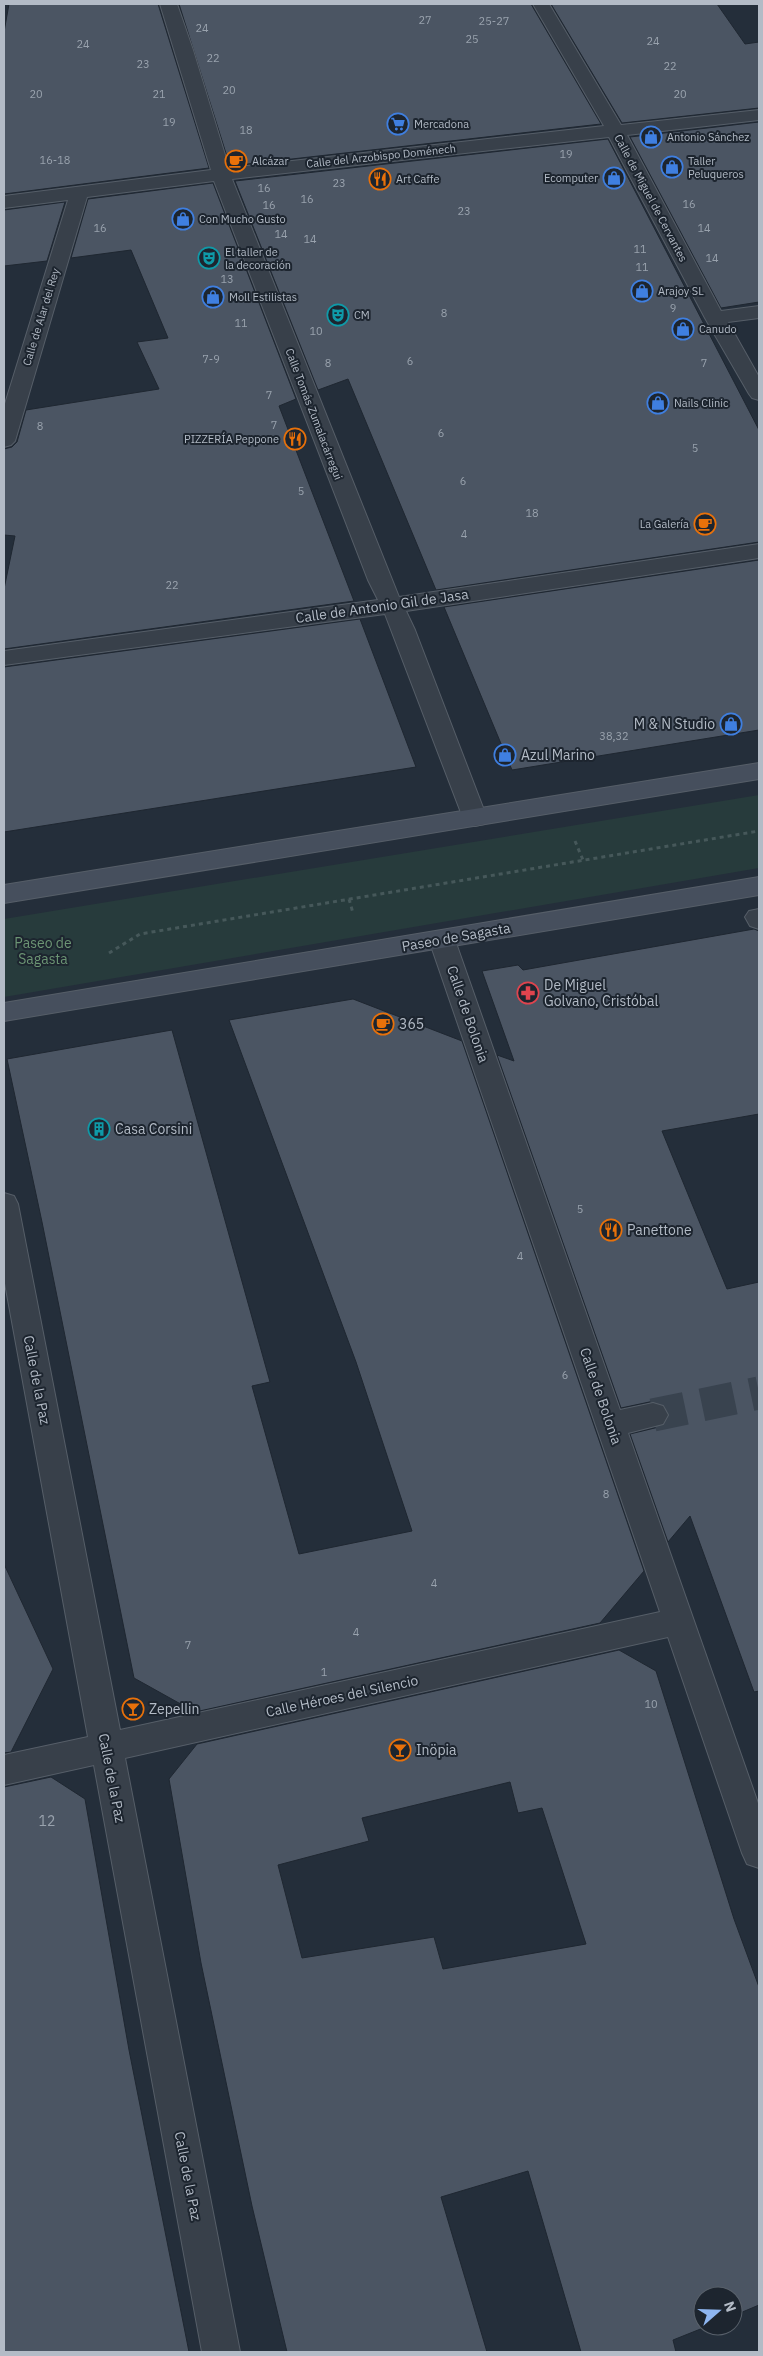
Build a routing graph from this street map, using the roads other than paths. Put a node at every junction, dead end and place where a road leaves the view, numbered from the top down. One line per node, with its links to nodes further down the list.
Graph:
1 (168, 4): 5 (street, Calle Tomás Zumalacárregui)
2 (541, 4): 4 (street, Calle de Miguel de Cervantes)
3 (759, 115): 4 (street, Calle del Arzobispo Doménech)
4 (614, 130): 5 (street, Calle del Arzobispo Doménech); 9 (street, Calle de Miguel de Cervantes)
5 (221, 174): 6 (street, Calle del Arzobispo Doménech); 13 (street, Calle Tomás Zumalacárregui)
6 (79, 193): 7 (street, Calle del Arzobispo Doménech); 11 (street, Calle de Alar del Rey)
7 (4, 202)
8 (759, 312): 9 (street)
9 (715, 318): 10 (street, Calle de Miguel de Cervantes)
10 (759, 394)
11 (4, 441)
12 (759, 551): 13 (street, Calle de Antonio Gil de Jasa)
13 (391, 605): 14 (street, Calle de Antonio Gil de Jasa); 16 (street, Calle Tomás Zumalacárregui)
14 (4, 658)
15 (759, 771): 16 (main road)
16 (475, 818): 18 (main road)
17 (759, 886): 19 (main road, Paseo de Sagasta)
18 (4, 894)
19 (442, 940): 20 (main road, Paseo de Sagasta); 23 (street, Calle de Bolonia)
20 (4, 1012)
21 (4, 1204): 25 (street, Calle de la Paz)
22 (653, 1415): 23 (street)
23 (611, 1424): 24 (street, Calle de Bolonia)
24 (679, 1621): 25 (street, Calle Héroes del Silencio); 27 (street, Calle de Bolonia)
25 (106, 1748): 26 (street, Calle Héroes del Silencio); 28 (street, Calle de la Paz)
26 (4, 1770)
27 (759, 1853)
28 (221, 2352)

